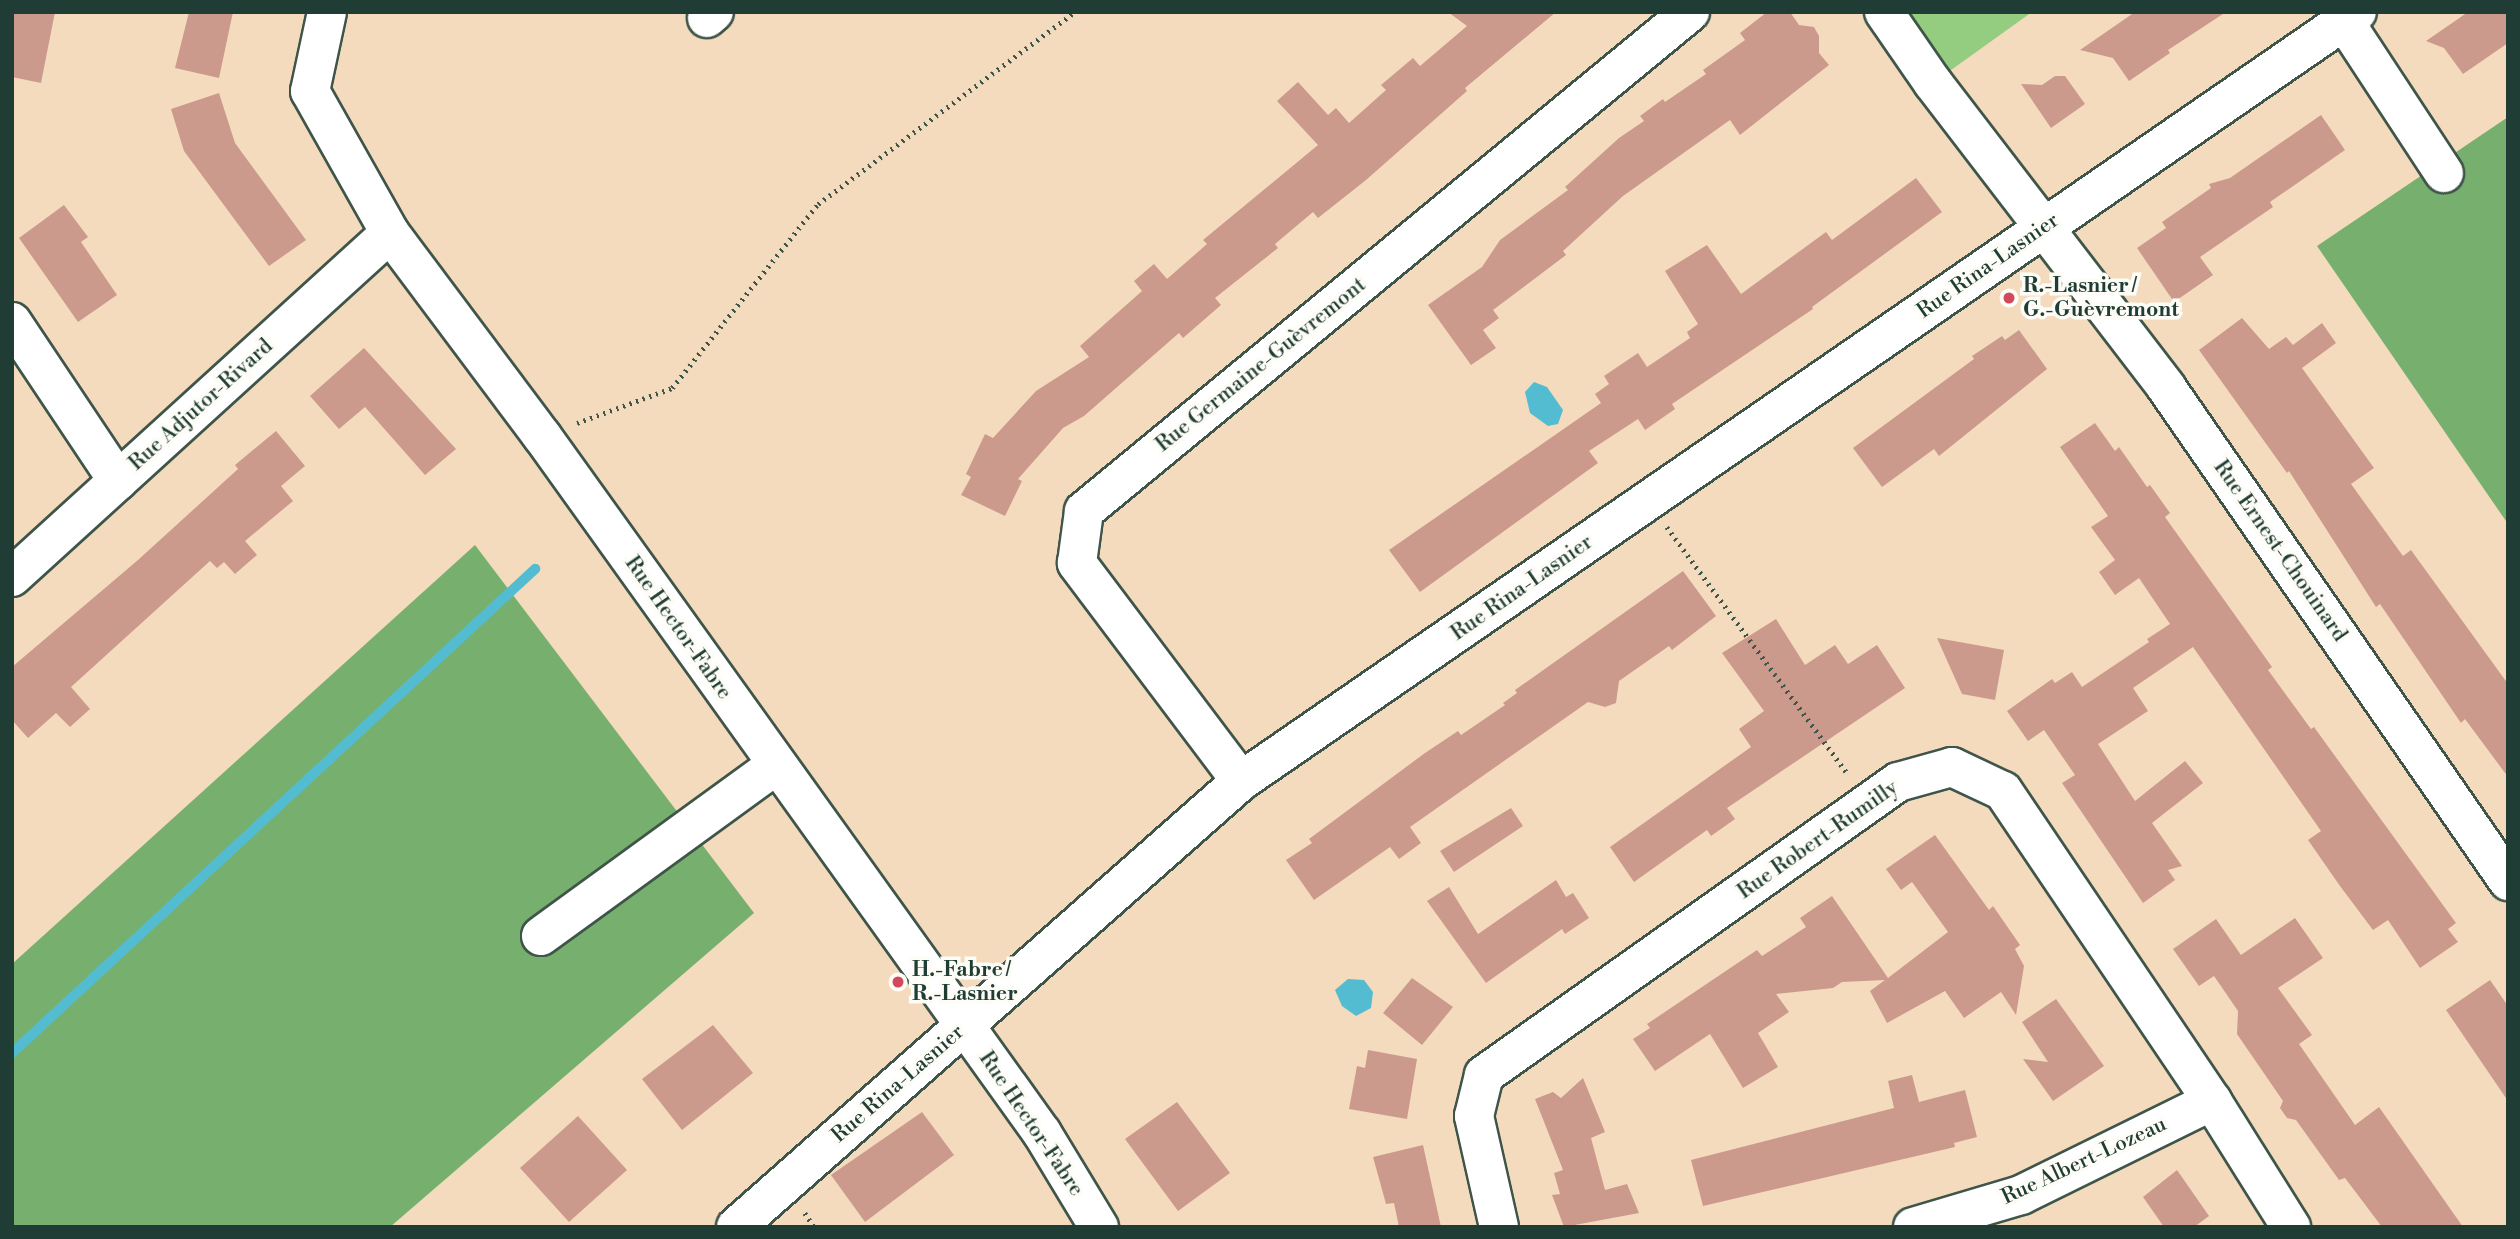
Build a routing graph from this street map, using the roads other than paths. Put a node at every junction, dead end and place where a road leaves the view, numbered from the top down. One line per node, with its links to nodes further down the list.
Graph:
1 (327, 12): 7 (street, Rue Hector-Fabre)
2 (1690, 12): 12 (street, Rue Germaine-Guèvremont)
3 (1884, 12): 6 (street)
4 (2350, 17): 5 (street); 6 (street, Rue Rina-Lasnier)
5 (2444, 173)
6 (2044, 228): 12 (street, Rue Rina-Lasnier); 13 (street, Rue Ernest-Chouinard)
7 (390, 233): 9 (street, Rue Adjutor-Rivard); 11 (street, Rue Hector-Fabre)
8 (12, 322): 9 (street)
9 (118, 481): 10 (street, Rue Adjutor-Rivard)
10 (12, 577)
11 (776, 765): 14 (street); 15 (street, Rue Hector-Fabre)
12 (1241, 781): 15 (street, Rue Rina-Lasnier)
13 (2508, 881)
14 (541, 936)
15 (964, 1026): 17 (street, Rue Rina-Lasnier); 18 (street, Rue Hector-Fabre)
16 (2212, 1101): 19 (street, Rue Robert-Rumilly); 20 (street, Rue Albert-Lozeau); 21 (street, Rue Robert-Rumilly)
17 (736, 1227)
18 (1099, 1227)
19 (1499, 1227)
20 (1913, 1227)
21 (2291, 1227)

